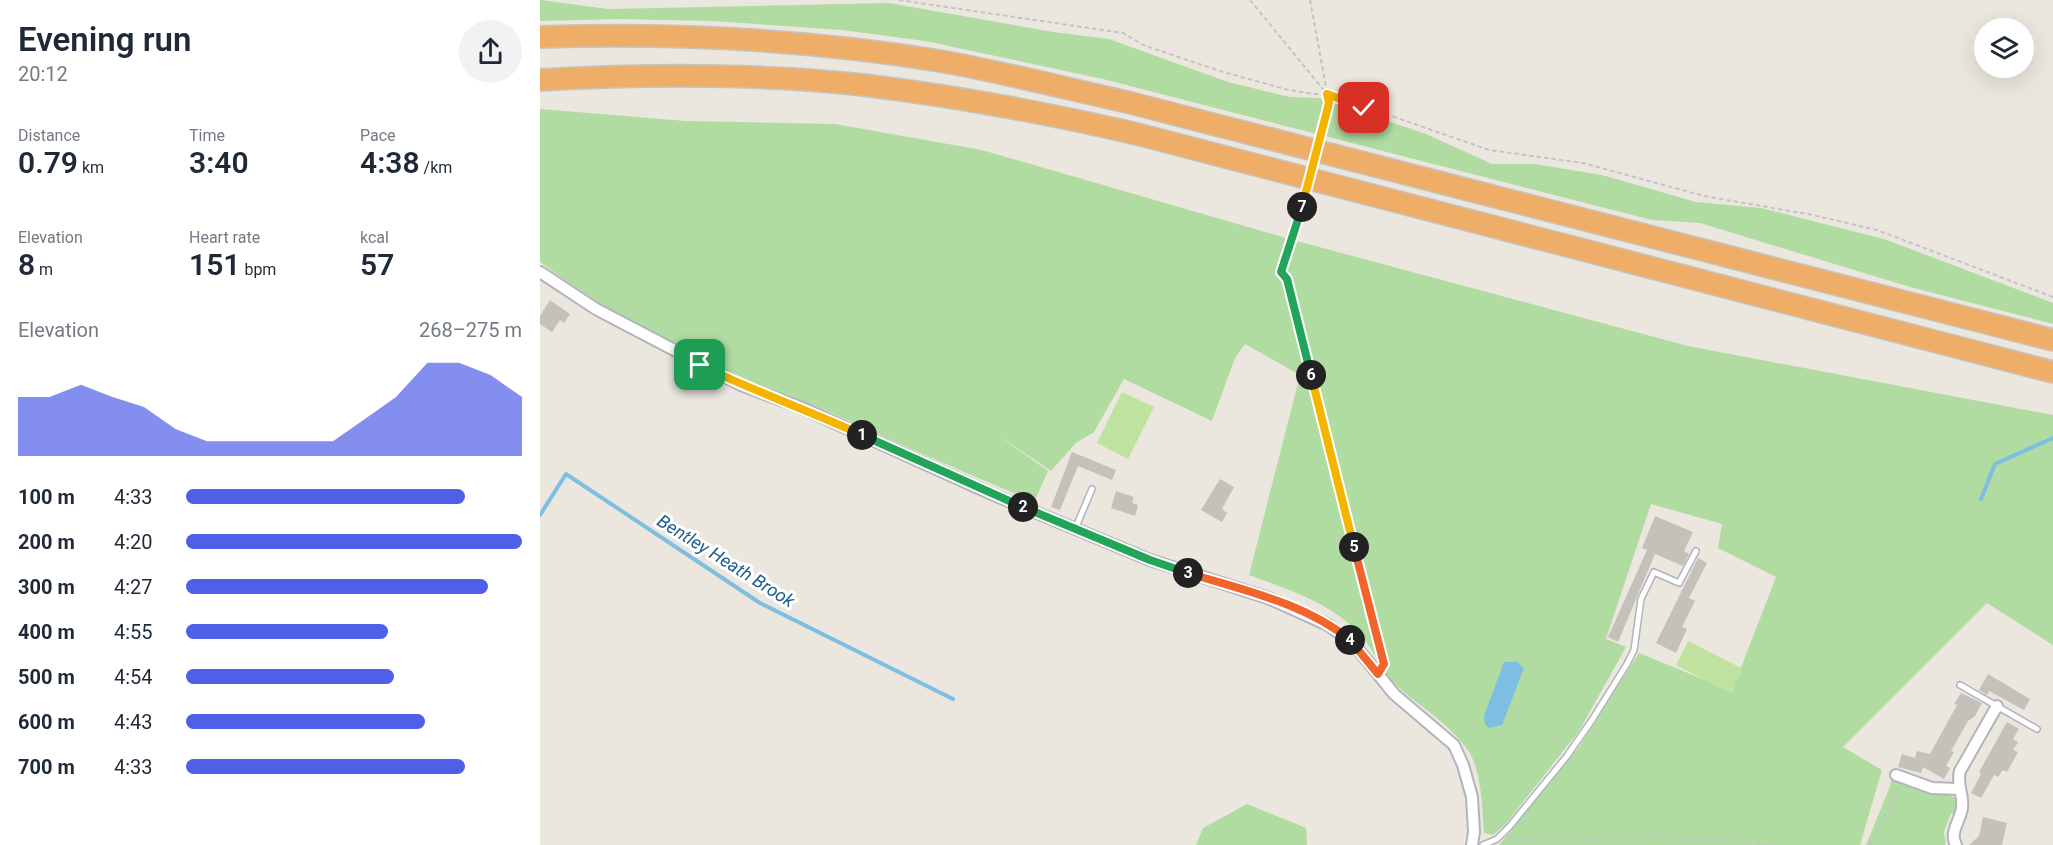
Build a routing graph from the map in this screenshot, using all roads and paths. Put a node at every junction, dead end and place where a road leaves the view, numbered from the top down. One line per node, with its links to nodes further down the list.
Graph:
1 (899, 0): 6 (path)
2 (1250, 0): 6 (path)
3 (1310, 0): 6 (path)
4 (540, 37): 9 (highway)
5 (540, 80): 10 (highway)
6 (1327, 94): 8 (path); 14 (path, bridge)
7 (540, 272): 12 (street)
8 (2053, 297)
9 (2053, 340)
10 (2053, 372)
11 (1092, 489): 12 (lane)
12 (1075, 529): 14 (street)
13 (1696, 551): 20 (lane)
14 (1378, 674): 21 (street)
15 (1960, 685): 16 (lane)
16 (1997, 706): 17 (lane); 19 (street)
17 (2037, 729)
18 (1896, 775): 19 (street); 24 (path)
19 (1958, 789): 25 (street)
20 (1497, 839): 22 (lane); 23 (path)
21 (1472, 845)
22 (1484, 845)
23 (1772, 845)
24 (1870, 845)
25 (1956, 845)

